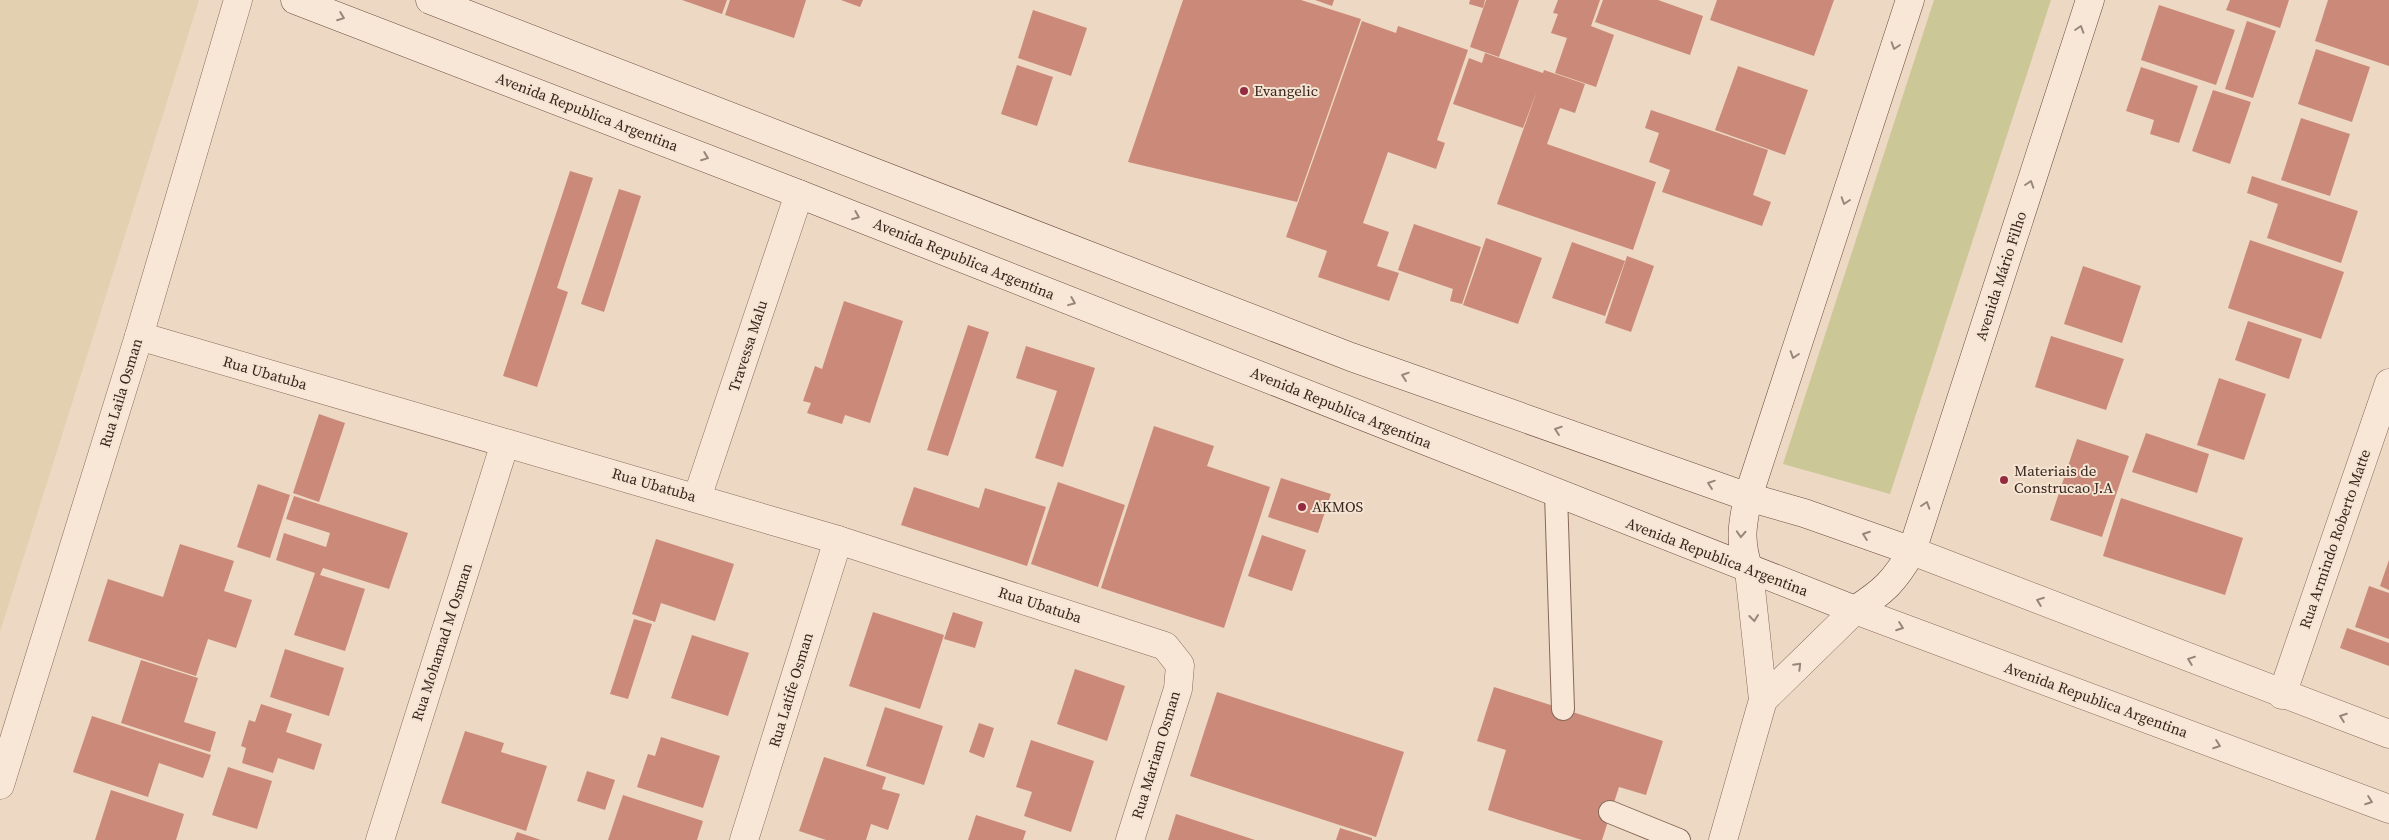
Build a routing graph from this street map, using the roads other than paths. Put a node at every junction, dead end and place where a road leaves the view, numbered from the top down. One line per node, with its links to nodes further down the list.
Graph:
1 (238, 0): 7 (street, Rua Laila Osman)
2 (295, 0): 6 (street, Avenida Republica Argentina, one-way to 6)
3 (430, 0): 11 (street, one-way to 3)
4 (1910, 0): 11 (street, one-way to 11)
5 (2090, 0): 14 (street, Avenida Mário Filho, one-way to 5)
6 (799, 194): 10 (street, Avenida Republica Argentina, one-way to 10); 12 (street, Travessa Malu)
7 (139, 336): 9 (street, Rua Ubatuba); 22 (street, Rua Laila Osman)
8 (2389, 383): 18 (street, Rua Armindo Roberto Matte)
9 (505, 443): 12 (street, Rua Ubatuba); 25 (street, Rua Mohamad M Osman)
10 (1556, 494): 15 (street, Avenida Republica Argentina); 20 (lane)
11 (1748, 497): 14 (street, one-way to 11); 15 (street, one-way to 15)
12 (697, 498): 13 (street, Rua Ubatuba)
13 (838, 540): 17 (street, Rua Ubatuba); 26 (street, Rua Latife Osman)
14 (1912, 551): 16 (street, Avenida Mário Filho); 18 (street, one-way to 14)
15 (1749, 570): 16 (street, Avenida Republica Argentina); 19 (street, one-way to 19)
16 (1855, 610): 19 (street, Avenida Mário Filho, one-way to 16); 23 (street, Avenida Republica Argentina, one-way to 23)
17 (1164, 646): 27 (street, Rua Mariam Osman)
18 (2282, 695): 21 (street, one-way to 18)
19 (1764, 700): 29 (street)
20 (1563, 709)
21 (2389, 734)
22 (0, 785)
23 (2389, 809)
24 (1610, 812): 28 (lane)
25 (380, 840)
26 (744, 840)
27 (1130, 840)
28 (1678, 840)
29 (1723, 840)

